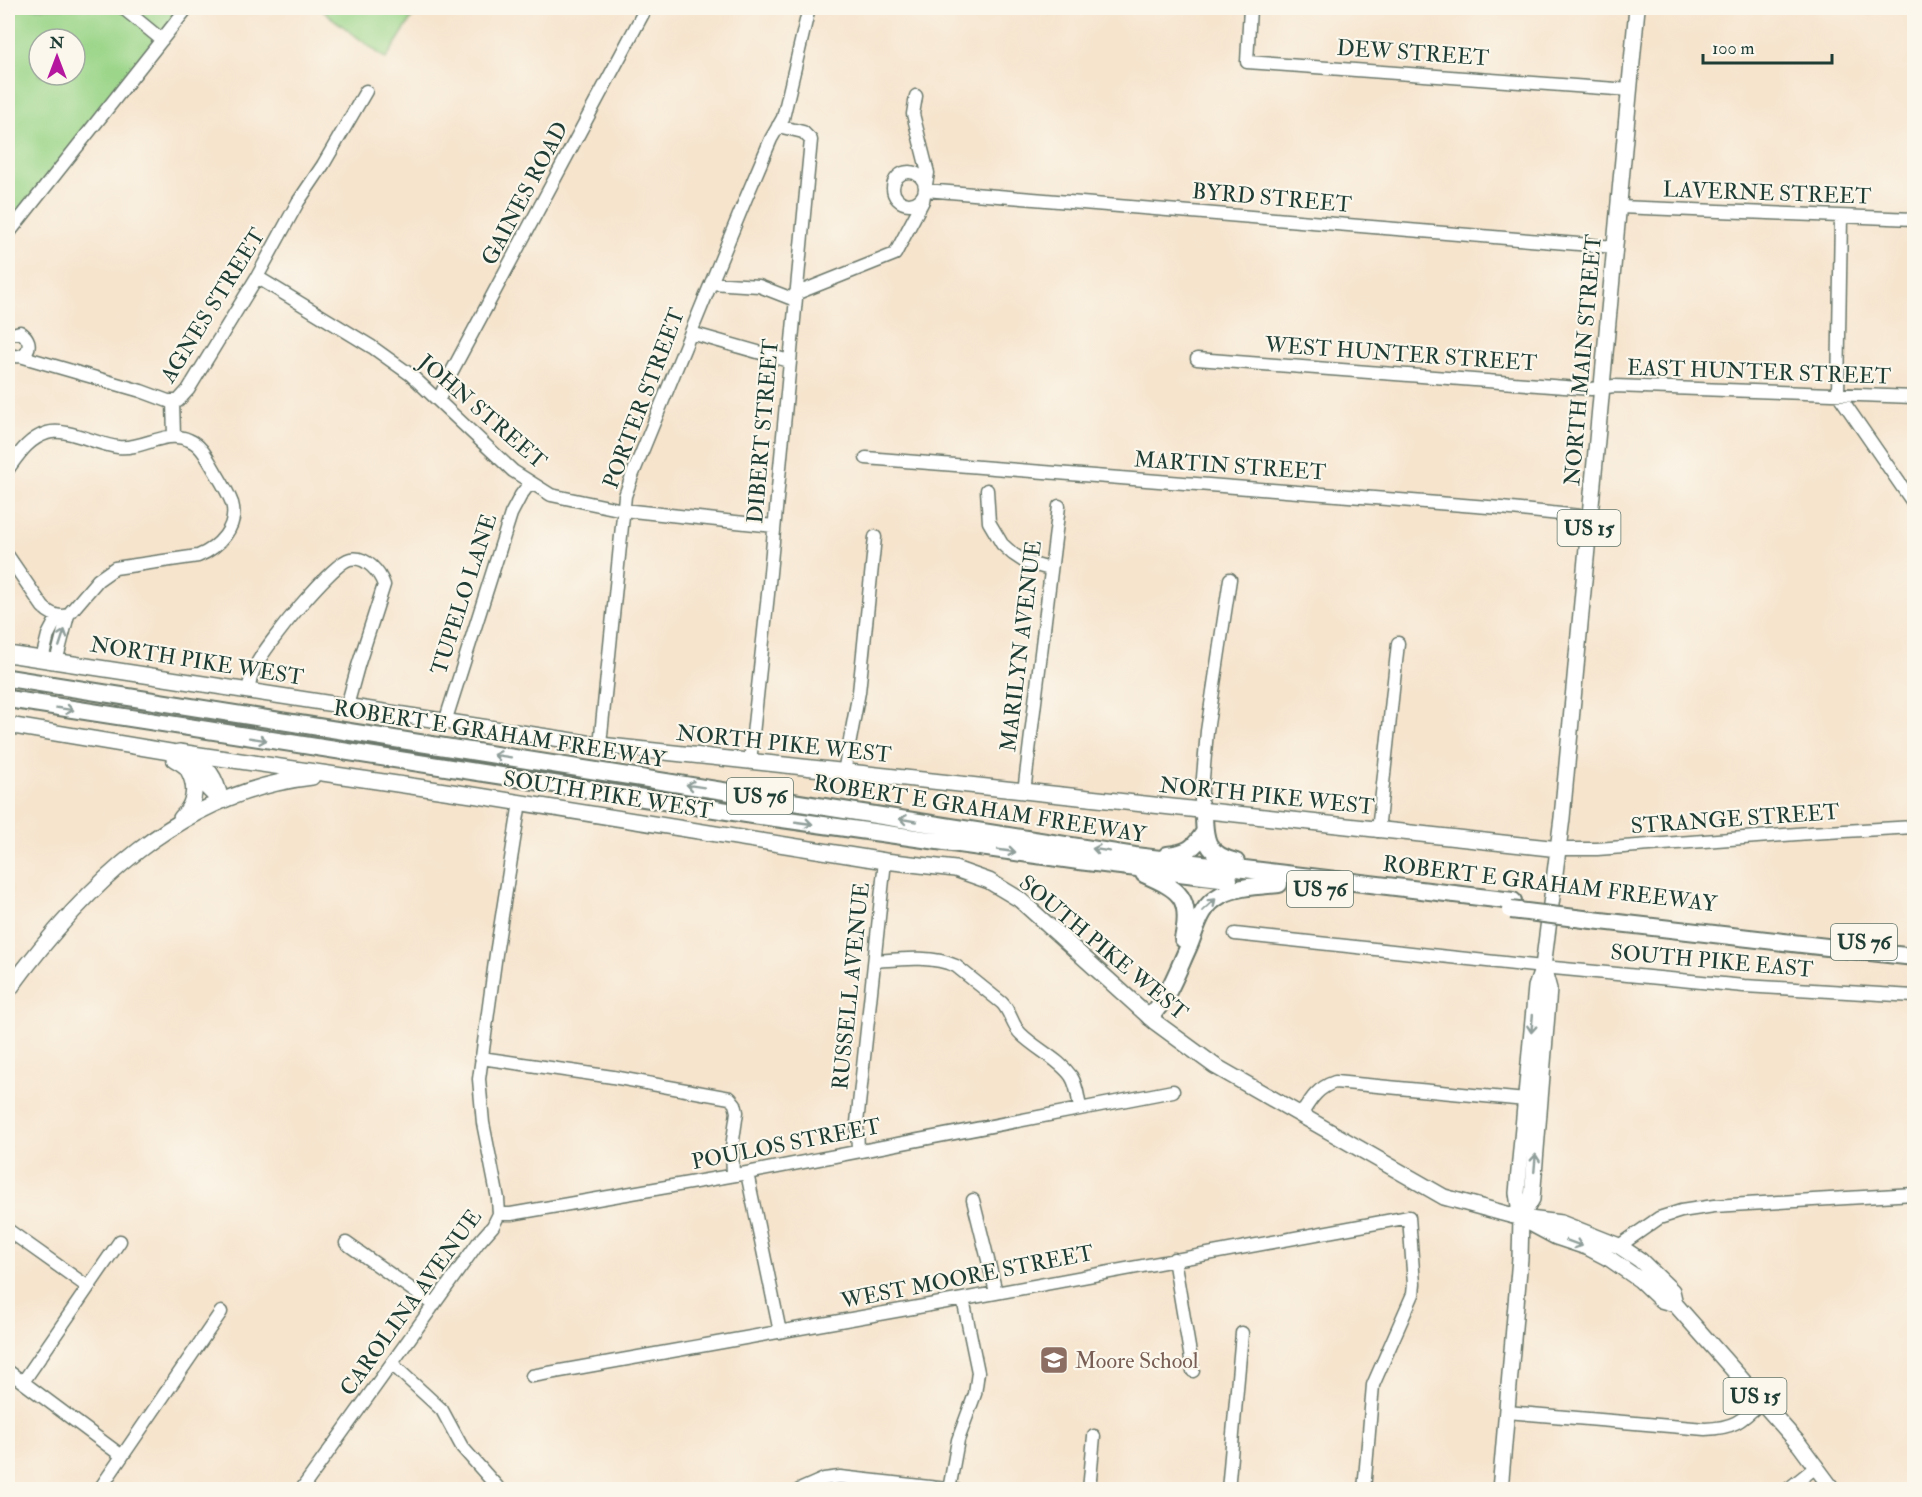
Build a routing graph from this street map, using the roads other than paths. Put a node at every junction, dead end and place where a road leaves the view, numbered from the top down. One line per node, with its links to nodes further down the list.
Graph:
1 (123, 8): 7 (street)
2 (187, 8): 7 (street)
3 (646, 8): 30 (street, GAINES ROAD)
4 (809, 8): 11 (street, PORTER STREET)
5 (1250, 8): 8 (street, DEW STREET)
6 (1637, 8): 8 (main road, NORTH MAIN STREET / US 15)
7 (162, 40): 16 (street)
8 (1630, 90): 13 (main road, NORTH MAIN STREET / US 15)
9 (366, 91): 18 (street, AGNES STREET)
10 (916, 96): 12 (street)
11 (781, 122): 19 (street, PORTER STREET); 20 (street, DIBERT STREET)
12 (925, 190): 17 (street, BYRD STREET); 20 (street)
13 (1619, 207): 14 (street, LAVERNE STREET); 17 (main road, NORTH MAIN STREET / US 15)
14 (1841, 217): 15 (street, LAVERNE STREET); 28 (street)
15 (1914, 219)
16 (8, 234)
17 (1615, 248): 27 (main road, NORTH MAIN STREET / US 15)
18 (257, 277): 30 (street, JOHN STREET); 31 (street, AGNES STREET)
19 (711, 283): 20 (street); 21 (street, PORTER STREET)
20 (795, 297): 26 (street, DIBERT STREET)
21 (691, 333): 26 (street); 39 (street, PORTER STREET)
22 (8, 335): 24 (street)
23 (8, 354): 24 (street, AGNES STREET)
24 (20, 356): 31 (street, AGNES STREET)
25 (1197, 359): 27 (street, WEST HUNTER STREET)
26 (789, 361): 41 (street, DIBERT STREET)
27 (1602, 388): 28 (street, EAST HUNTER STREET); 40 (main road, NORTH MAIN STREET / US 15)
28 (1838, 394): 29 (street, EAST HUNTER STREET); 37 (street)
29 (1914, 398)
30 (439, 399): 35 (street, JOHN STREET)
31 (173, 402): 32 (street)
32 (174, 436): 34 (street); 46 (street)
33 (866, 458): 40 (street, MARTIN STREET)
34 (8, 469)
35 (530, 483): 39 (street, JOHN STREET); 54 (street, TUPELO LANE)
36 (987, 490): 44 (street)
37 (1914, 504)
38 (1059, 506): 44 (street, MARILYN AVENUE)
39 (623, 510): 41 (street, JOHN STREET); 56 (street, PORTER STREET)
40 (1590, 517): 69 (main road, NORTH MAIN STREET / US 15)
41 (774, 526): 58 (street, DIBERT STREET)
42 (875, 537): 59 (street)
43 (8, 556): 46 (street)
44 (1050, 568): 61 (street, MARILYN AVENUE)
45 (1230, 579): 64 (street)
46 (63, 616): 49 (street)
47 (1398, 643): 68 (street)
48 (8, 654): 49 (main road, NORTH PIKE WEST)
49 (49, 660): 51 (main road, NORTH PIKE WEST)
50 (8, 678): 71 (highway, ROBERT E GRAHAM FREEWAY / US 76, one-way to 50)
51 (248, 691): 53 (main road, NORTH PIKE WEST); 53 (street)
52 (8, 699): 71 (highway, ROBERT E GRAHAM FREEWAY / US 76, one-way to 71)
53 (347, 706): 54 (main road, NORTH PIKE WEST)
54 (445, 722): 56 (main road, NORTH PIKE WEST)
55 (8, 725): 57 (main road)
56 (600, 745): 58 (main road, NORTH PIKE WEST)
57 (182, 758): 60 (main road); 62 (main road); 65 (main road)
58 (750, 762): 59 (main road, NORTH PIKE WEST)
59 (844, 772): 61 (main road, NORTH PIKE WEST)
60 (336, 775): 62 (main road); 63 (main road, SOUTH PIKE WEST)
61 (1024, 792): 64 (main road, NORTH PIKE WEST)
62 (221, 801): 65 (main road)
63 (520, 802): 70 (main road, SOUTH PIKE WEST); 83 (street, CAROLINA AVENUE)
64 (1204, 812): 67 (highway); 68 (main road, NORTH PIKE WEST)
65 (173, 826): 80 (main road)
66 (1914, 827): 69 (street, STRANGE STREET)
67 (1204, 831): 71 (highway); 72 (highway)
68 (1378, 831): 69 (main road, NORTH PIKE WEST)
69 (1559, 849): 78 (main road, NORTH MAIN STREET / US 15)
70 (885, 861): 77 (street, RUSSELL AVENUE); 82 (main road, SOUTH PIKE WEST)
71 (1132, 861): 72 (highway, ROBERT E GRAHAM FREEWAY / US 76); 79 (highway)
72 (1277, 878): 74 (highway, ROBERT E GRAHAM FREEWAY / US 76, bridge); 79 (highway, one-way to 72)
73 (1235, 934): 78 (street, SOUTH PIKE EAST)
74 (1813, 941): 75 (highway, ROBERT E GRAHAM FREEWAY / US 76); 76 (highway, ROBERT E GRAHAM FREEWAY / US 76)
75 (1914, 947)
76 (1914, 957)
77 (875, 961): 86 (street); 88 (street, RUSSELL AVENUE)
78 (1543, 967): 81 (street, SOUTH PIKE EAST); 85 (main road, one-way to 85); 94 (main road, one-way to 78)
79 (1175, 976): 82 (highway)
80 (8, 991)
81 (1914, 996)
82 (1150, 1017): 87 (main road, SOUTH PIKE WEST)
83 (481, 1058): 90 (street); 93 (street, CAROLINA AVENUE)
84 (1173, 1091): 86 (street, POULOS STREET)
85 (1526, 1100): 87 (street); 94 (main road)
86 (1080, 1108): 88 (street, POULOS STREET)
87 (1301, 1115): 94 (main road, SOUTH PIKE WEST)
88 (858, 1151): 89 (street, POULOS STREET)
89 (747, 1173): 90 (street, POULOS STREET); 106 (street)
90 (733, 1175): 93 (street, POULOS STREET)
91 (1914, 1194): 98 (street)
92 (973, 1200): 101 (street)
93 (499, 1214): 104 (street, CAROLINA AVENUE)
94 (1521, 1218): 98 (main road); 102 (main road, one-way to 102); 114 (main road)
95 (8, 1230): 100 (street)
96 (120, 1241): 100 (street)
97 (346, 1243): 104 (street)
98 (1619, 1246): 102 (main road)
99 (1174, 1259): 101 (street, WEST MOORE STREET); 110 (street); 126 (street, WEST MOORE STREET)
100 (88, 1287): 112 (street)
101 (996, 1292): 103 (street, WEST MOORE STREET)
102 (1674, 1297): 113 (main road, US 15)
103 (963, 1299): 106 (street, WEST MOORE STREET); 119 (street)
104 (434, 1305): 108 (street, CAROLINA AVENUE)
105 (221, 1312): 116 (street)
106 (780, 1332): 111 (street, WEST MOORE STREET)
107 (1242, 1333): 125 (street)
108 (392, 1364): 121 (street, CAROLINA AVENUE); 122 (street)
109 (8, 1371): 112 (street)
110 (1193, 1371)
111 (532, 1376)
112 (23, 1382): 116 (street)
113 (1761, 1402): 114 (street); 117 (main road, US 15)
114 (1507, 1412): 127 (main road)
115 (1094, 1436): 124 (street)
116 (122, 1456): 120 (street)
117 (1817, 1467): 128 (street); 129 (main road, US 15)
118 (807, 1488): 119 (street)
119 (949, 1489): 123 (street)
120 (99, 1490)
121 (301, 1490)
122 (500, 1490)
123 (956, 1490)
124 (1089, 1490)
125 (1228, 1490)
126 (1364, 1490)
127 (1500, 1490)
128 (1787, 1490)
129 (1833, 1490)

